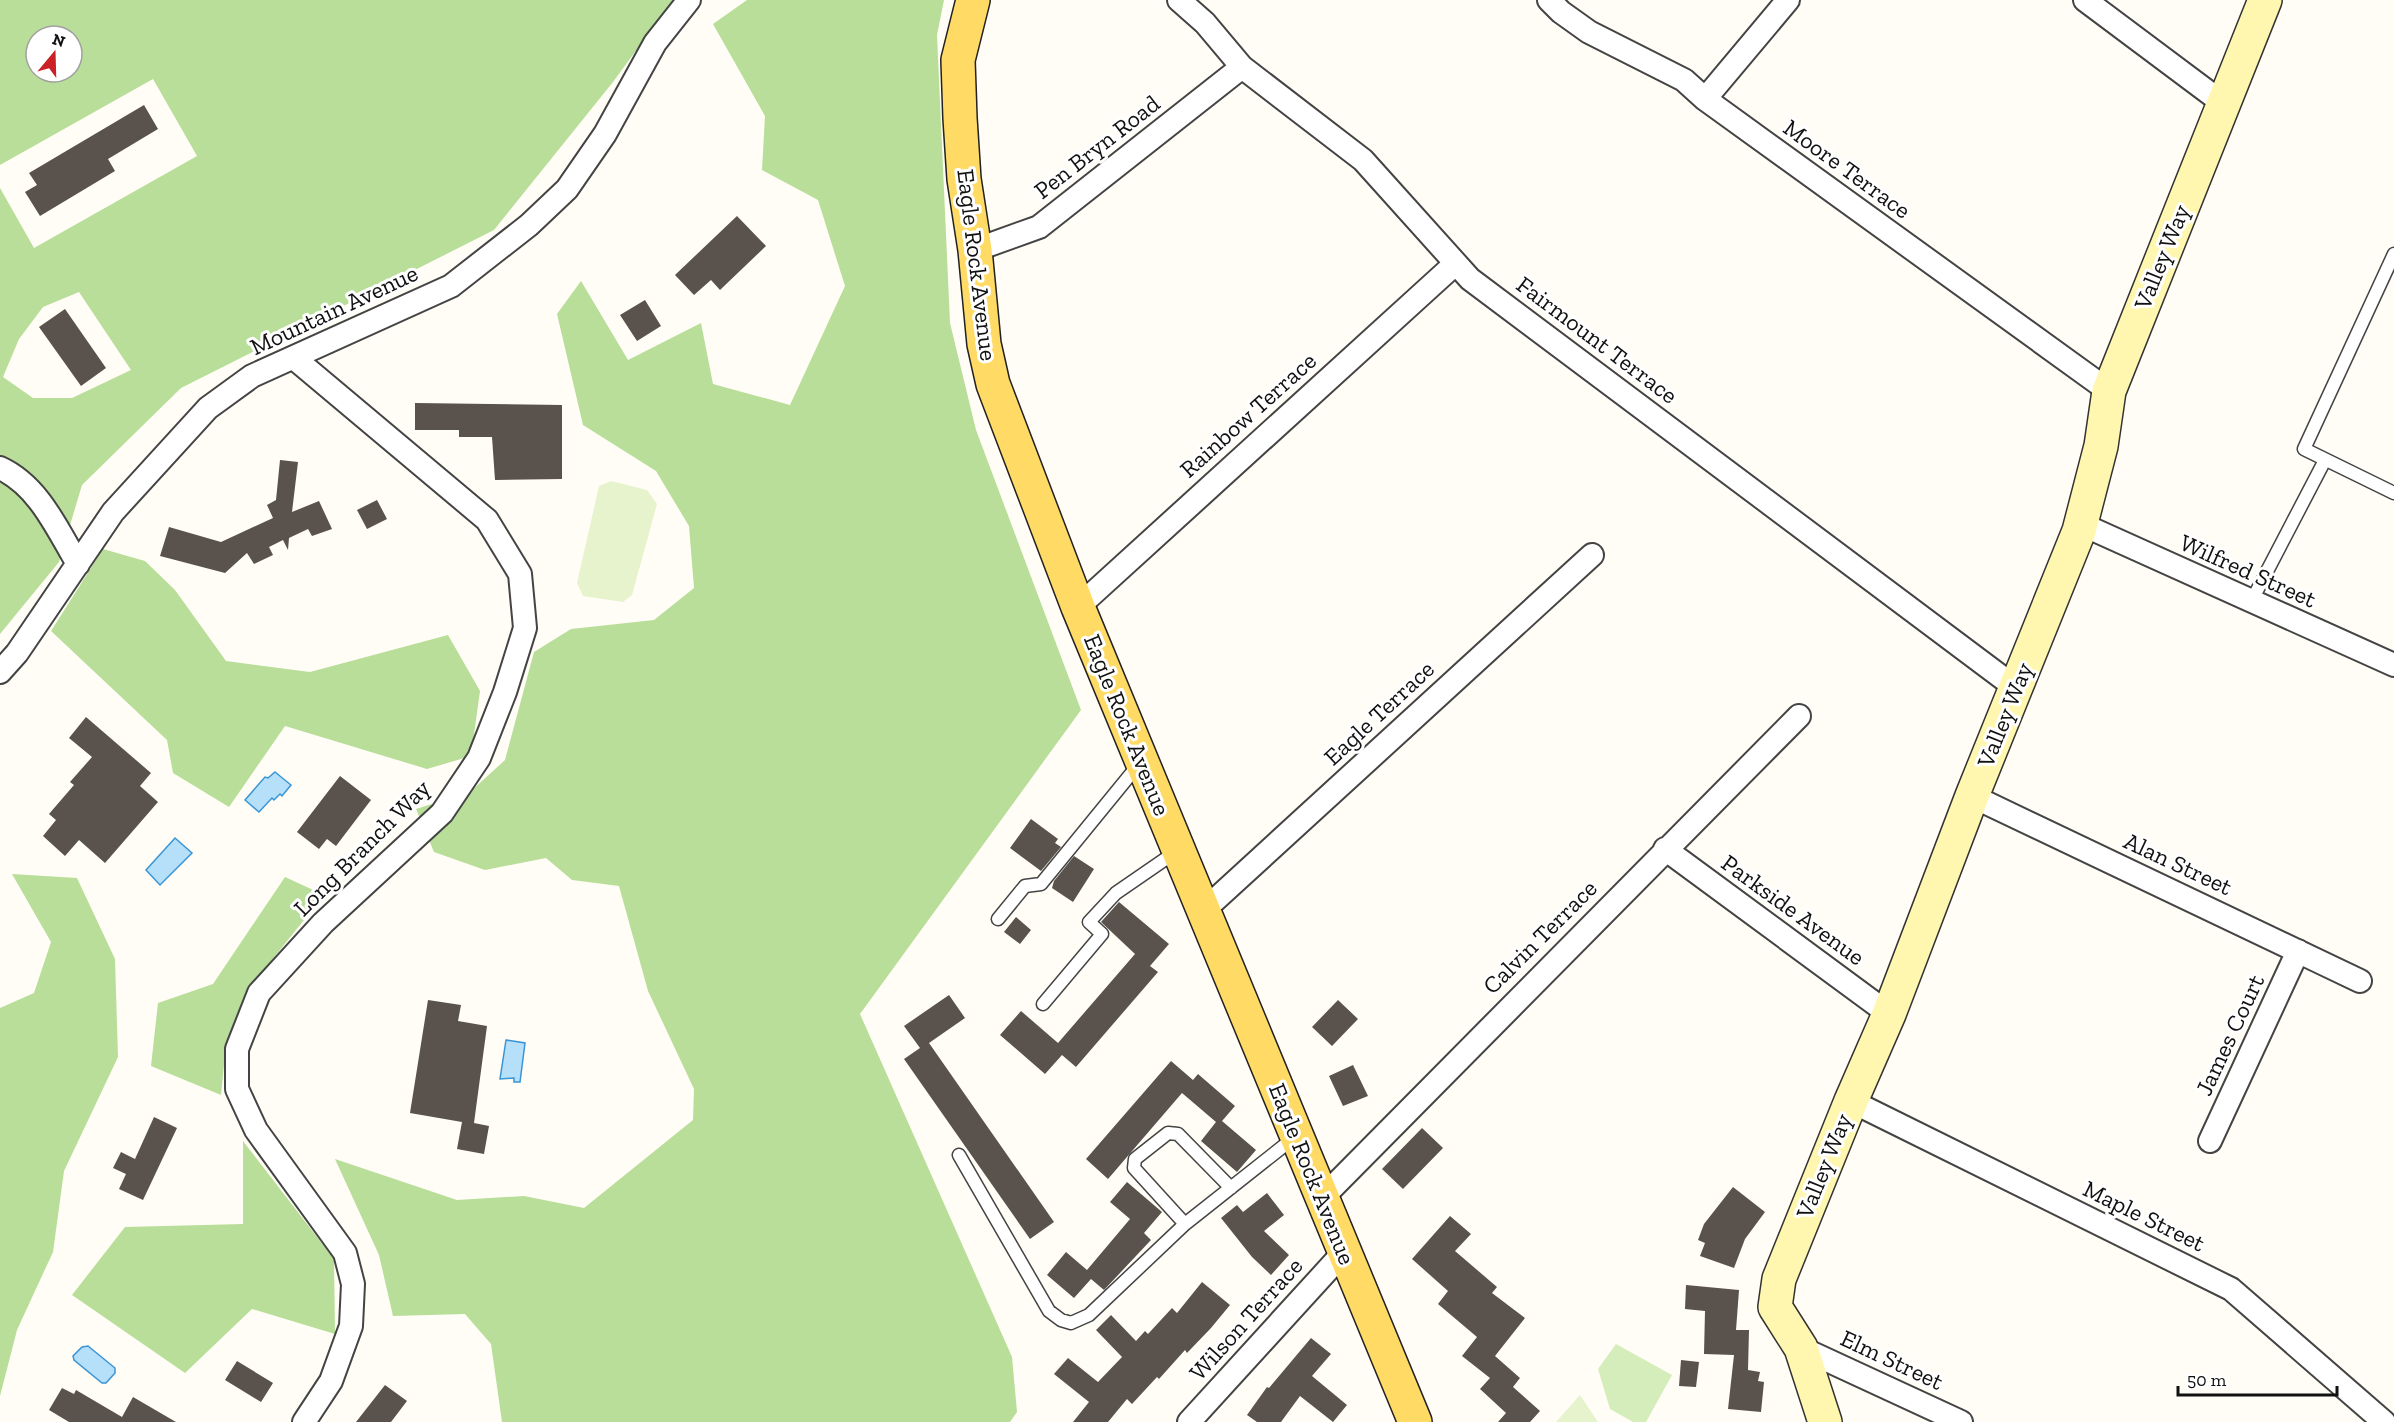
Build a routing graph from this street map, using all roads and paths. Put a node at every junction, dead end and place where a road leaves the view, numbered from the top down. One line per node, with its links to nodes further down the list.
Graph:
1 (689, 0): 14 (street, Mountain Avenue)
2 (973, 0): 11 (main road, Eagle Rock Avenue)
3 (1179, 0): 8 (street, Fairmount Terrace)
4 (1549, 0): 9 (street, Moore Terrace)
5 (1788, 0): 9 (street)
6 (2085, 0): 10 (street)
7 (2265, 0): 10 (street, Valley Way)
8 (1242, 67): 11 (street, Pen Bryn Road); 13 (street, Fairmount Terrace)
9 (1705, 99): 15 (street, Moore Terrace)
10 (2224, 104): 15 (street, Valley Way)
11 (975, 250): 23 (main road, Eagle Rock Avenue)
12 (2394, 254): 16 (lane)
13 (1455, 264): 23 (street, Rainbow Terrace); 26 (street, Fairmount Terrace)
14 (294, 358): 21 (street, Mountain Avenue); 48 (street, Long Branch Way)
15 (2109, 391): 19 (street, Valley Way)
16 (2325, 460): 18 (lane); 22 (lane)
17 (0, 468): 21 (street)
18 (2394, 493)
19 (2080, 524): 22 (street, Wilfred Street); 26 (street, Valley Way)
20 (1592, 555): 32 (street, Eagle Terrace)
21 (78, 564): 25 (street, Mountain Avenue)
22 (2252, 602): 24 (street, Wilfred Street)
23 (1078, 607): 28 (main road, Eagle Rock Avenue)
24 (2394, 665)
25 (0, 672)
26 (2016, 688): 29 (street, Valley Way)
27 (1799, 716): 30 (street, Calvin Terrace)
28 (1142, 761): 31 (main road, Eagle Rock Avenue); 33 (lane)
29 (1972, 796): 34 (street, Alan Street); 37 (street, Valley Way)
30 (1665, 849): 37 (street, Parkside Avenue); 43 (street, Calvin Terrace)
31 (1178, 850): 32 (main road, Eagle Rock Avenue); 36 (lane)
32 (1203, 911): 39 (main road, Eagle Rock Avenue)
33 (998, 919)
34 (2298, 951): 35 (street, Alan Street); 40 (street, James Court)
35 (2360, 981)
36 (1043, 1004)
37 (1889, 1014): 38 (street, Valley Way)
38 (1851, 1101): 46 (street, Valley Way); 53 (street, Maple Street)
39 (1296, 1136): 42 (lane); 43 (main road, Eagle Rock Avenue)
40 (2210, 1141)
41 (959, 1155): 44 (lane)
42 (1231, 1188): 44 (lane); 44 (lane)
43 (1322, 1198): 45 (main road, Eagle Rock Avenue)
44 (1185, 1224)
45 (1344, 1252): 49 (street, Wilson Terrace); 50 (main road, Eagle Rock Avenue)
46 (1801, 1348): 51 (street, Valley Way); 52 (street, Elm Street)
47 (2394, 1415): 53 (street)
48 (304, 1422)
49 (1189, 1422)
50 (1414, 1422)
51 (1825, 1422)
52 (1961, 1422)
53 (2386, 1422)

